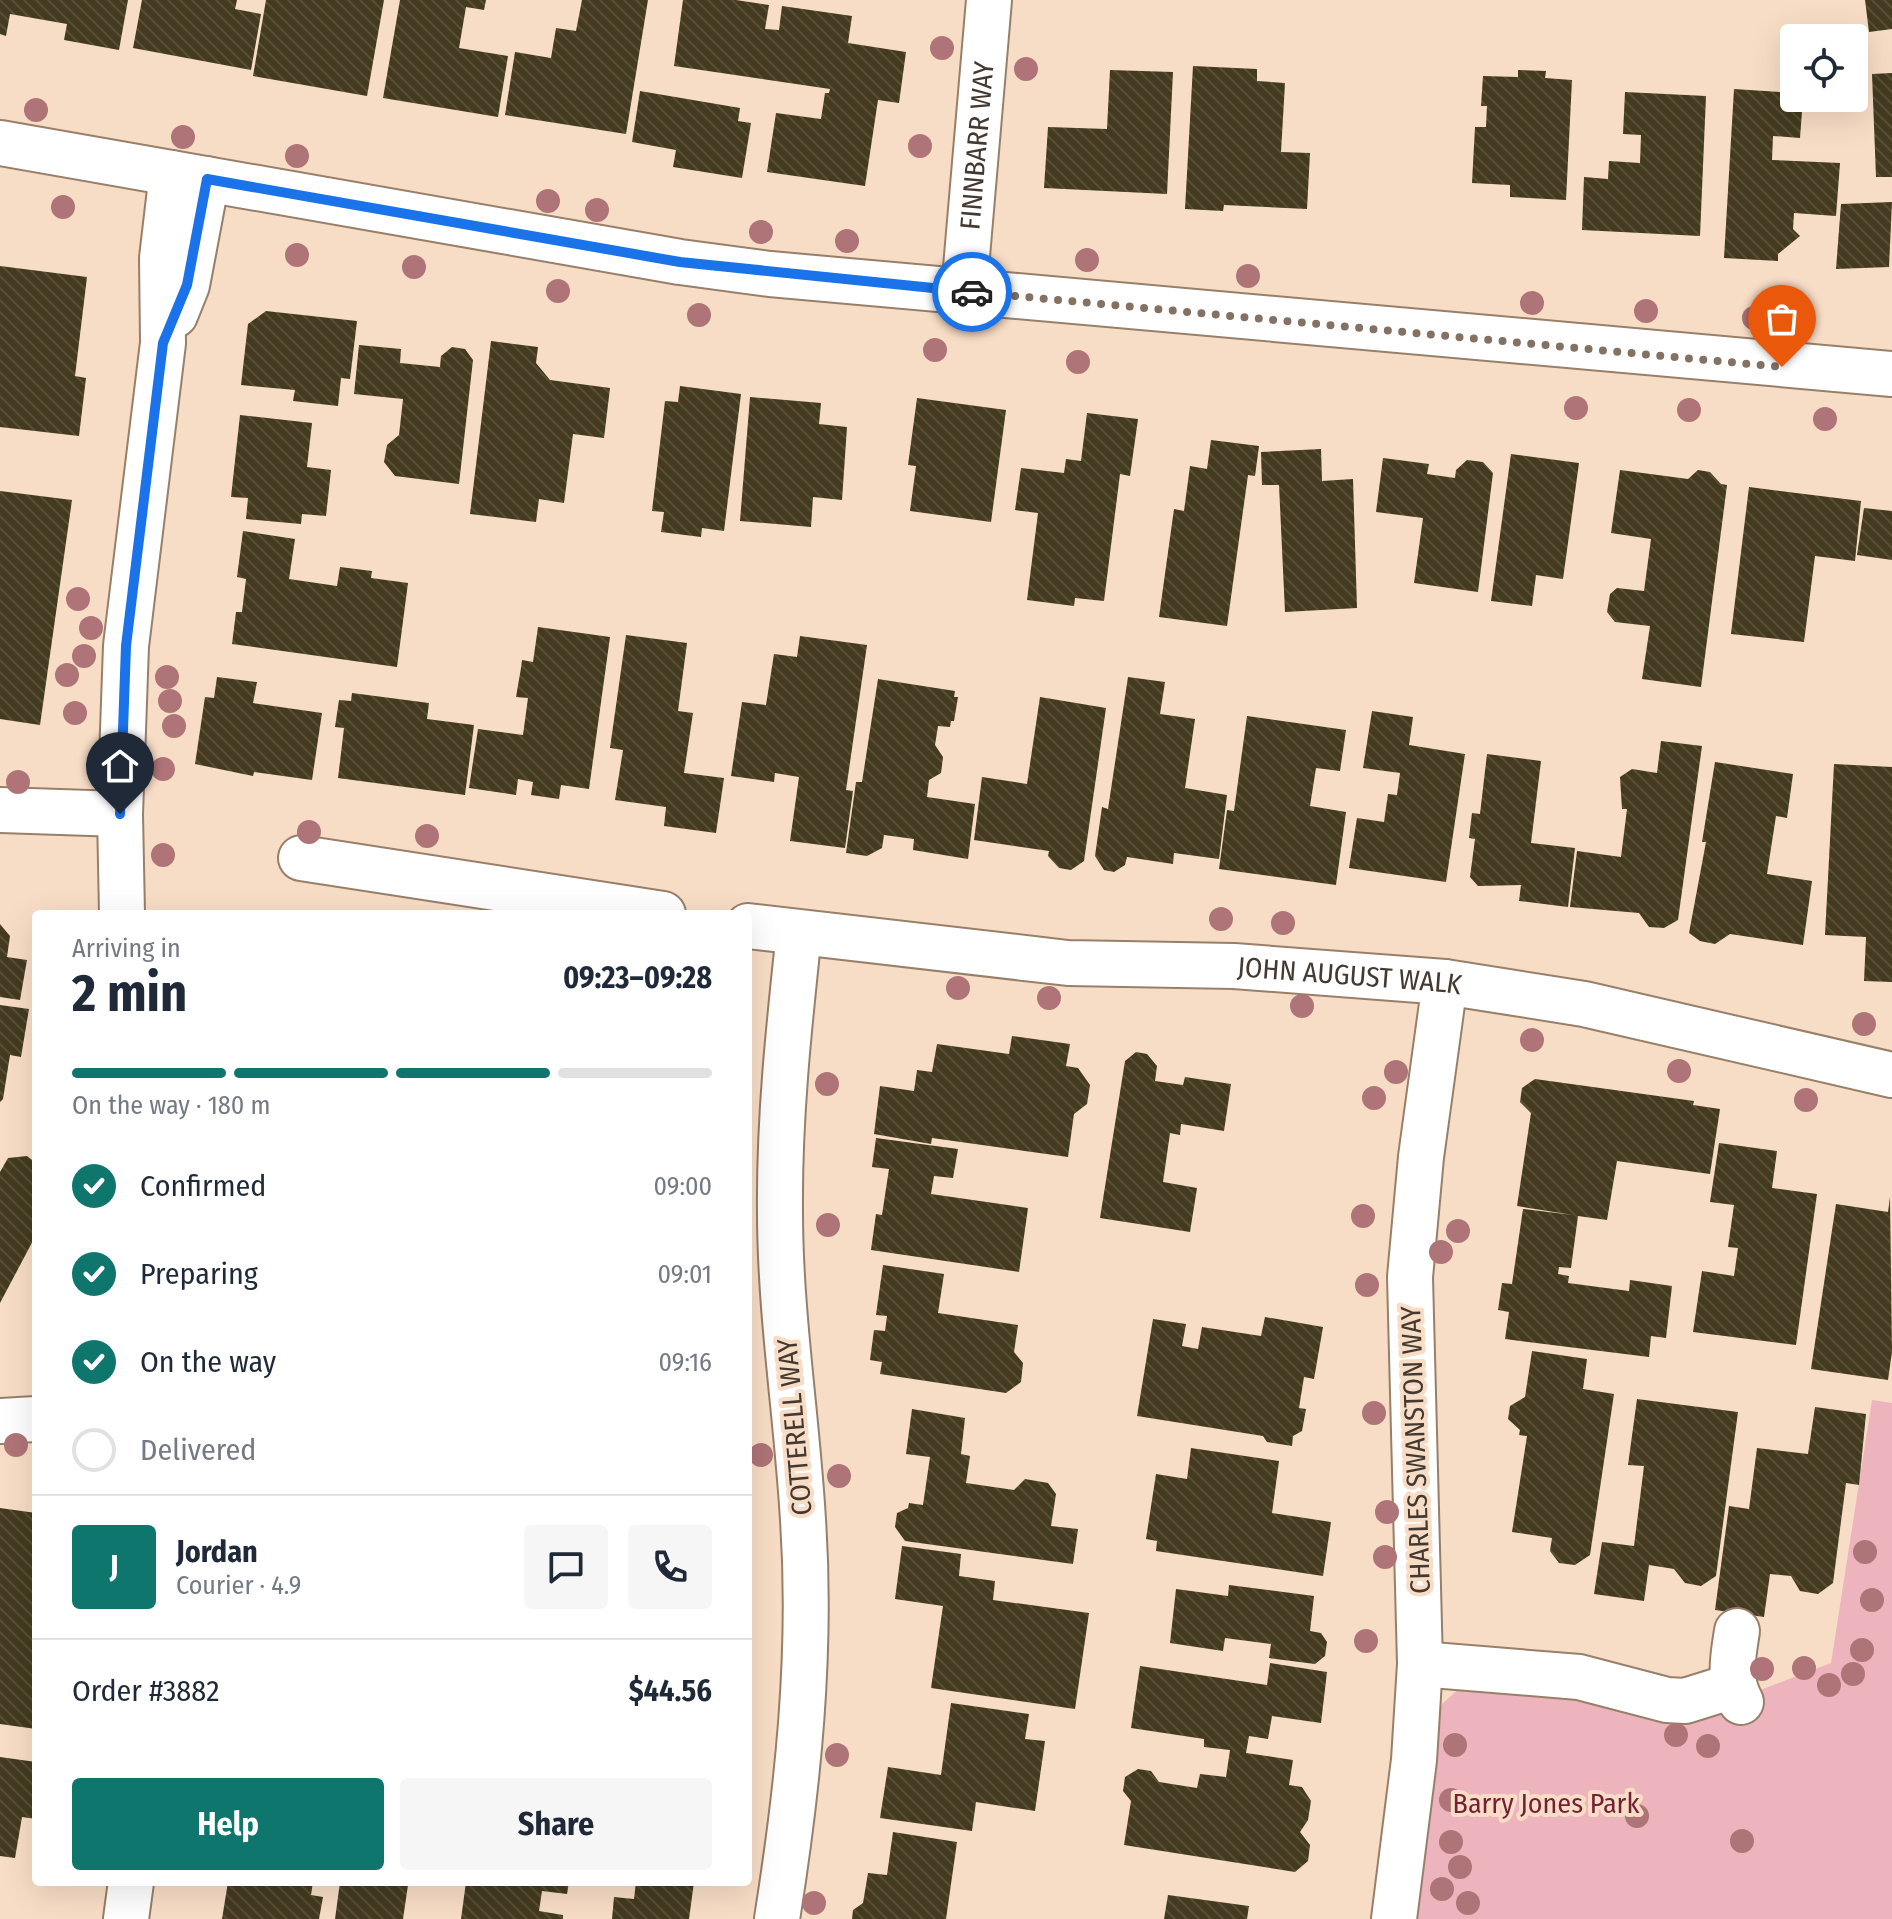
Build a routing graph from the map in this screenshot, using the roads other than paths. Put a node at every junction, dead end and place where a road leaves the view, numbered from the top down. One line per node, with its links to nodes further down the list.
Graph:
1 (989, 0): 4 (street, FINNBARR WAY)
2 (0, 143): 3 (street)
3 (190, 176): 4 (street); 7 (street)
4 (964, 291): 5 (street)
5 (1892, 374)
6 (0, 810): 7 (street)
7 (120, 814): 9 (street)
8 (301, 858): 10 (street)
9 (122, 910)
10 (634, 910)
11 (752, 927): 12 (street, JOHN AUGUST WALK)
12 (799, 933): 13 (street, JOHN AUGUST WALK); 21 (street, COTTERELL WAY)
13 (1445, 982): 14 (street, JOHN AUGUST WALK); 18 (street, CHARLES SWANSTON WAY)
14 (1892, 1075)
15 (32, 1419): 16 (street)
16 (0, 1421)
17 (1737, 1631): 18 (street)
18 (1420, 1664): 22 (street, CHARLES SWANSTON WAY)
19 (130, 1886): 20 (street)
20 (126, 1919)
21 (777, 1919)
22 (1394, 1919)

